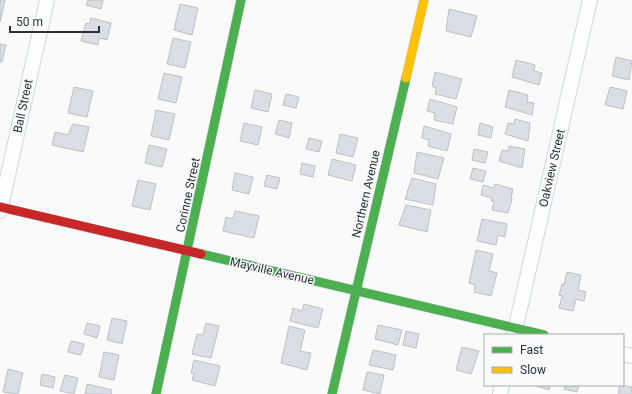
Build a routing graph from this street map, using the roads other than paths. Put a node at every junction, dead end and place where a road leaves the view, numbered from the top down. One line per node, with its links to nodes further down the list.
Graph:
1 (47, 0): 5 (street, Ball Street)
2 (241, 0): 6 (street, Corinne Street)
3 (424, 0): 7 (street, Northern Avenue)
4 (590, 0): 8 (street, Oakview Street)
5 (0, 209): 6 (street, Mayville Avenue)
6 (188, 252): 7 (street, Mayville Avenue); 10 (street, Corinne Street)
7 (356, 291): 8 (street, Mayville Avenue); 11 (street, Northern Avenue)
8 (514, 332): 9 (street, Mayville Avenue)
9 (534, 334)
10 (156, 394)
11 (332, 394)

